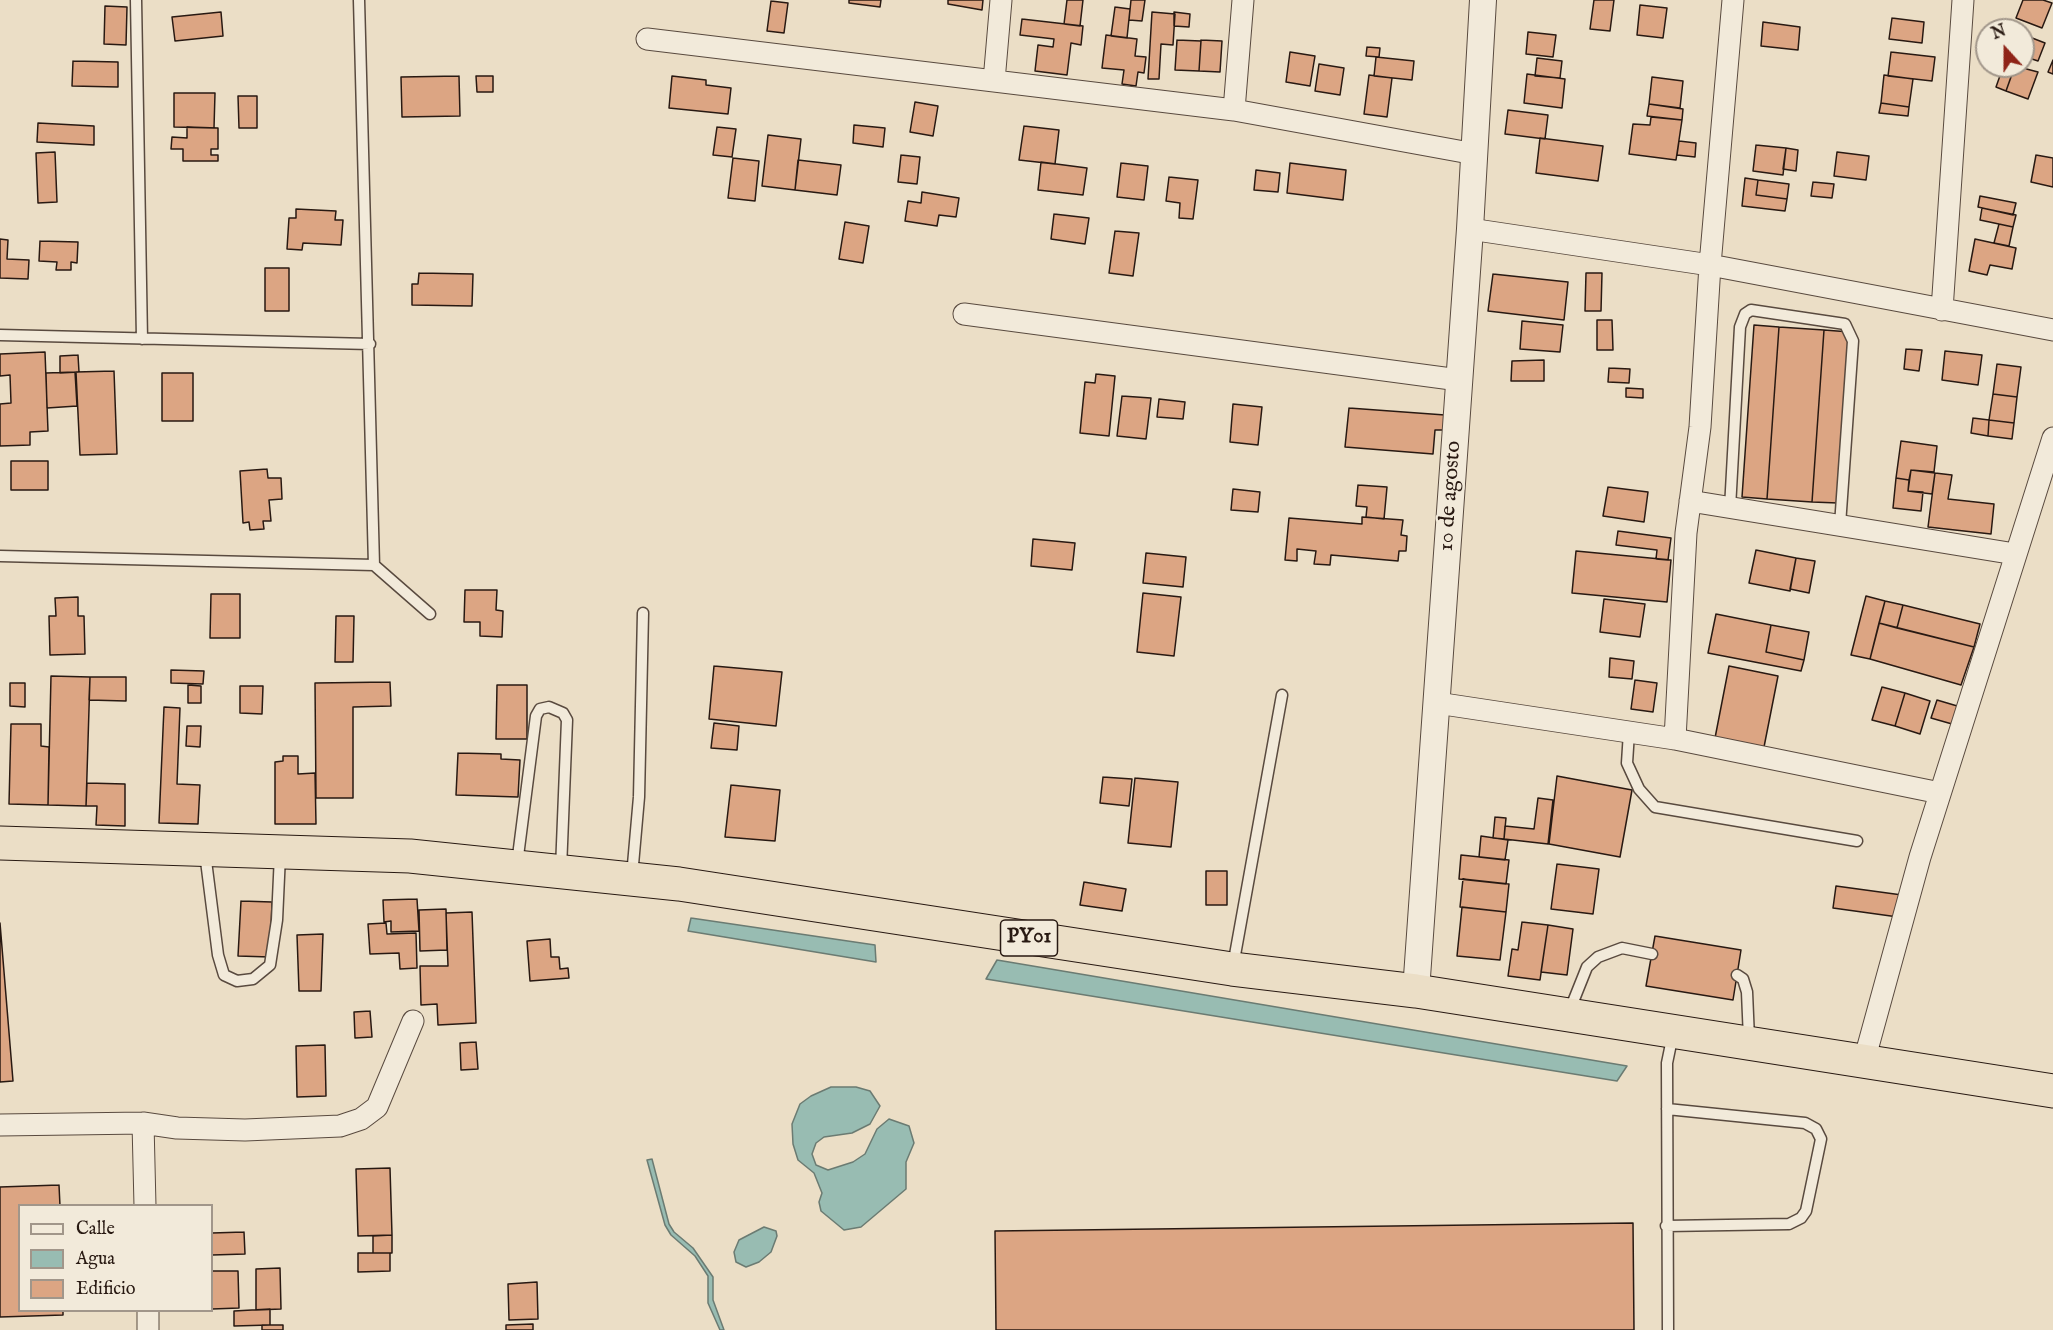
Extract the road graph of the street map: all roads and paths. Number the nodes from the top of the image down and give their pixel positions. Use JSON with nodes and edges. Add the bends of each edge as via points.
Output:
{"nodes":[{"id":1,"x":136,"y":0,"type":"edge"},
{"id":2,"x":359,"y":0,"type":"edge"},
{"id":3,"x":1001,"y":0,"type":"edge"},
{"id":4,"x":1243,"y":0,"type":"edge"},
{"id":5,"x":1483,"y":0,"type":"edge"},
{"id":6,"x":1733,"y":0,"type":"edge"},
{"id":7,"x":1963,"y":0,"type":"edge"},
{"id":8,"x":646,"y":39,"type":"dead end"},
{"id":9,"x":994,"y":81,"type":"junction"},
{"id":10,"x":1234,"y":110,"type":"junction"},
{"id":11,"x":1475,"y":154,"type":"junction"},
{"id":12,"x":1470,"y":229,"type":"junction"},
{"id":13,"x":1710,"y":265,"type":"junction"},
{"id":14,"x":1942,"y":310,"type":"junction"},
{"id":15,"x":964,"y":315,"type":"dead end"},
{"id":16,"x":2053,"y":330,"type":"edge"},
{"id":17,"x":0,"y":335,"type":"edge"},
{"id":18,"x":142,"y":339,"type":"junction"},
{"id":19,"x":370,"y":344,"type":"junction"},
{"id":20,"x":1459,"y":380,"type":"junction"},
{"id":21,"x":2053,"y":438,"type":"edge"},
{"id":22,"x":1690,"y":501,"type":"junction"},
{"id":23,"x":1730,"y":508,"type":"junction"},
{"id":24,"x":1840,"y":525,"type":"junction"},
{"id":25,"x":2015,"y":554,"type":"junction"},
{"id":26,"x":0,"y":556,"type":"edge"},
{"id":27,"x":374,"y":565,"type":"junction"},
{"id":28,"x":643,"y":613,"type":"dead end"},
{"id":29,"x":430,"y":614,"type":"dead end"},
{"id":30,"x":1282,"y":695,"type":"dead end"},
{"id":31,"x":1437,"y":703,"type":"junction"},
{"id":32,"x":1629,"y":732,"type":"junction"},
{"id":33,"x":1674,"y":739,"type":"junction"},
{"id":34,"x":1940,"y":793,"type":"junction"},
{"id":35,"x":1857,"y":841,"type":"dead end"},
{"id":36,"x":0,"y":843,"type":"edge"},
{"id":37,"x":204,"y":850,"type":"junction"},
{"id":38,"x":280,"y":852,"type":"junction"},
{"id":39,"x":517,"y":867,"type":"junction"},
{"id":40,"x":561,"y":872,"type":"junction"},
{"id":41,"x":632,"y":880,"type":"junction"},
{"id":42,"x":1652,"y":954,"type":"dead end"},
{"id":43,"x":1232,"y":969,"type":"junction"},
{"id":44,"x":1737,"y":975,"type":"dead end"},
{"id":45,"x":1416,"y":991,"type":"junction"},
{"id":46,"x":1567,"y":1015,"type":"junction"},
{"id":47,"x":413,"y":1021,"type":"dead end"},
{"id":48,"x":1673,"y":1031,"type":"junction"},
{"id":49,"x":1749,"y":1043,"type":"junction"},
{"id":50,"x":1863,"y":1061,"type":"junction"},
{"id":51,"x":2053,"y":1091,"type":"edge"},
{"id":52,"x":1666,"y":1109,"type":"junction"},
{"id":53,"x":143,"y":1123,"type":"junction"},
{"id":54,"x":0,"y":1125,"type":"edge"},
{"id":55,"x":145,"y":1204,"type":"edge"},
{"id":56,"x":1666,"y":1226,"type":"junction"},
{"id":57,"x":148,"y":1312,"type":"edge"},
{"id":58,"x":148,"y":1330,"type":"edge"},
{"id":59,"x":1668,"y":1330,"type":"edge"}],
"edges":[{"from":1,"to":18,"type":"lane"},
{"from":2,"to":19,"type":"lane"},
{"from":3,"to":9,"type":"street"},
{"from":4,"to":10,"type":"street"},
{"from":5,"to":11,"type":"street","name":"10 de agosto"},
{"from":6,"to":13,"type":"street"},
{"from":7,"to":14,"type":"street"},
{"from":8,"to":9,"type":"street"},
{"from":9,"to":10,"type":"street"},
{"from":10,"to":11,"type":"street"},
{"from":11,"to":12,"type":"street","name":"10 de agosto"},
{"from":12,"to":13,"type":"street"},
{"from":12,"to":20,"type":"street","name":"10 de agosto"},
{"from":13,"to":14,"type":"street"},
{"from":13,"to":22,"type":"street","via":[[1700,427]]},
{"from":14,"to":16,"type":"street"},
{"from":15,"to":20,"type":"street"},
{"from":17,"to":18,"type":"lane"},
{"from":18,"to":19,"type":"lane"},
{"from":19,"to":27,"type":"lane"},
{"from":20,"to":31,"type":"street","name":"10 de agosto"},
{"from":21,"to":25,"type":"street"},
{"from":22,"to":23,"type":"street"},
{"from":22,"to":33,"type":"street"},
{"from":23,"to":24,"type":"street"},
{"from":23,"to":24,"type":"lane","via":[[1740,327],[1745,315],[1751,310],[1845,324],[1853,341]]},
{"from":24,"to":25,"type":"street"},
{"from":25,"to":34,"type":"street"},
{"from":26,"to":27,"type":"lane"},
{"from":27,"to":29,"type":"lane"},
{"from":28,"to":41,"type":"lane","via":[[639,797]]},
{"from":30,"to":43,"type":"lane"},
{"from":31,"to":32,"type":"street"},
{"from":31,"to":45,"type":"street","name":"10 de agosto"},
{"from":32,"to":33,"type":"street"},
{"from":32,"to":35,"type":"lane","via":[[1627,763],[1639,789],[1655,807]]},
{"from":33,"to":34,"type":"street"},
{"from":34,"to":50,"type":"street"},
{"from":36,"to":37,"type":"highway","number":"PY01"},
{"from":37,"to":38,"type":"highway","number":"PY01"},
{"from":37,"to":38,"type":"lane","via":[[221,969],[230,980],[237,981],[253,979],[270,965],[277,920]]},
{"from":38,"to":39,"type":"highway","number":"PY01","via":[[410,856]]},
{"from":39,"to":40,"type":"highway","number":"PY01"},
{"from":39,"to":40,"type":"lane","via":[[536,716],[540,709],[549,707],[567,720]]},
{"from":40,"to":41,"type":"highway","number":"PY01"},
{"from":41,"to":43,"type":"highway","number":"PY01"},
{"from":42,"to":46,"type":"lane","via":[[1622,948],[1598,957],[1587,967]]},
{"from":43,"to":45,"type":"highway","number":"PY01"},
{"from":44,"to":49,"type":"lane","via":[[1743,979],[1747,992]]},
{"from":45,"to":46,"type":"highway","number":"PY01"},
{"from":46,"to":48,"type":"highway","number":"PY01"},
{"from":47,"to":53,"type":"street","via":[[377,1107],[361,1119],[340,1126],[245,1130]]},
{"from":48,"to":49,"type":"highway","number":"PY01"},
{"from":48,"to":52,"type":"lane","via":[[1667,1063]]},
{"from":49,"to":50,"type":"highway","number":"PY01"},
{"from":50,"to":51,"type":"highway","number":"PY01"},
{"from":52,"to":56,"type":"lane"},
{"from":52,"to":56,"type":"lane","via":[[1805,1123],[1816,1129],[1821,1139],[1806,1211],[1801,1218],[1789,1224]]},
{"from":53,"to":54,"type":"street"},
{"from":53,"to":55,"type":"street"},
{"from":56,"to":59,"type":"lane"},
{"from":57,"to":58,"type":"street"}]}
